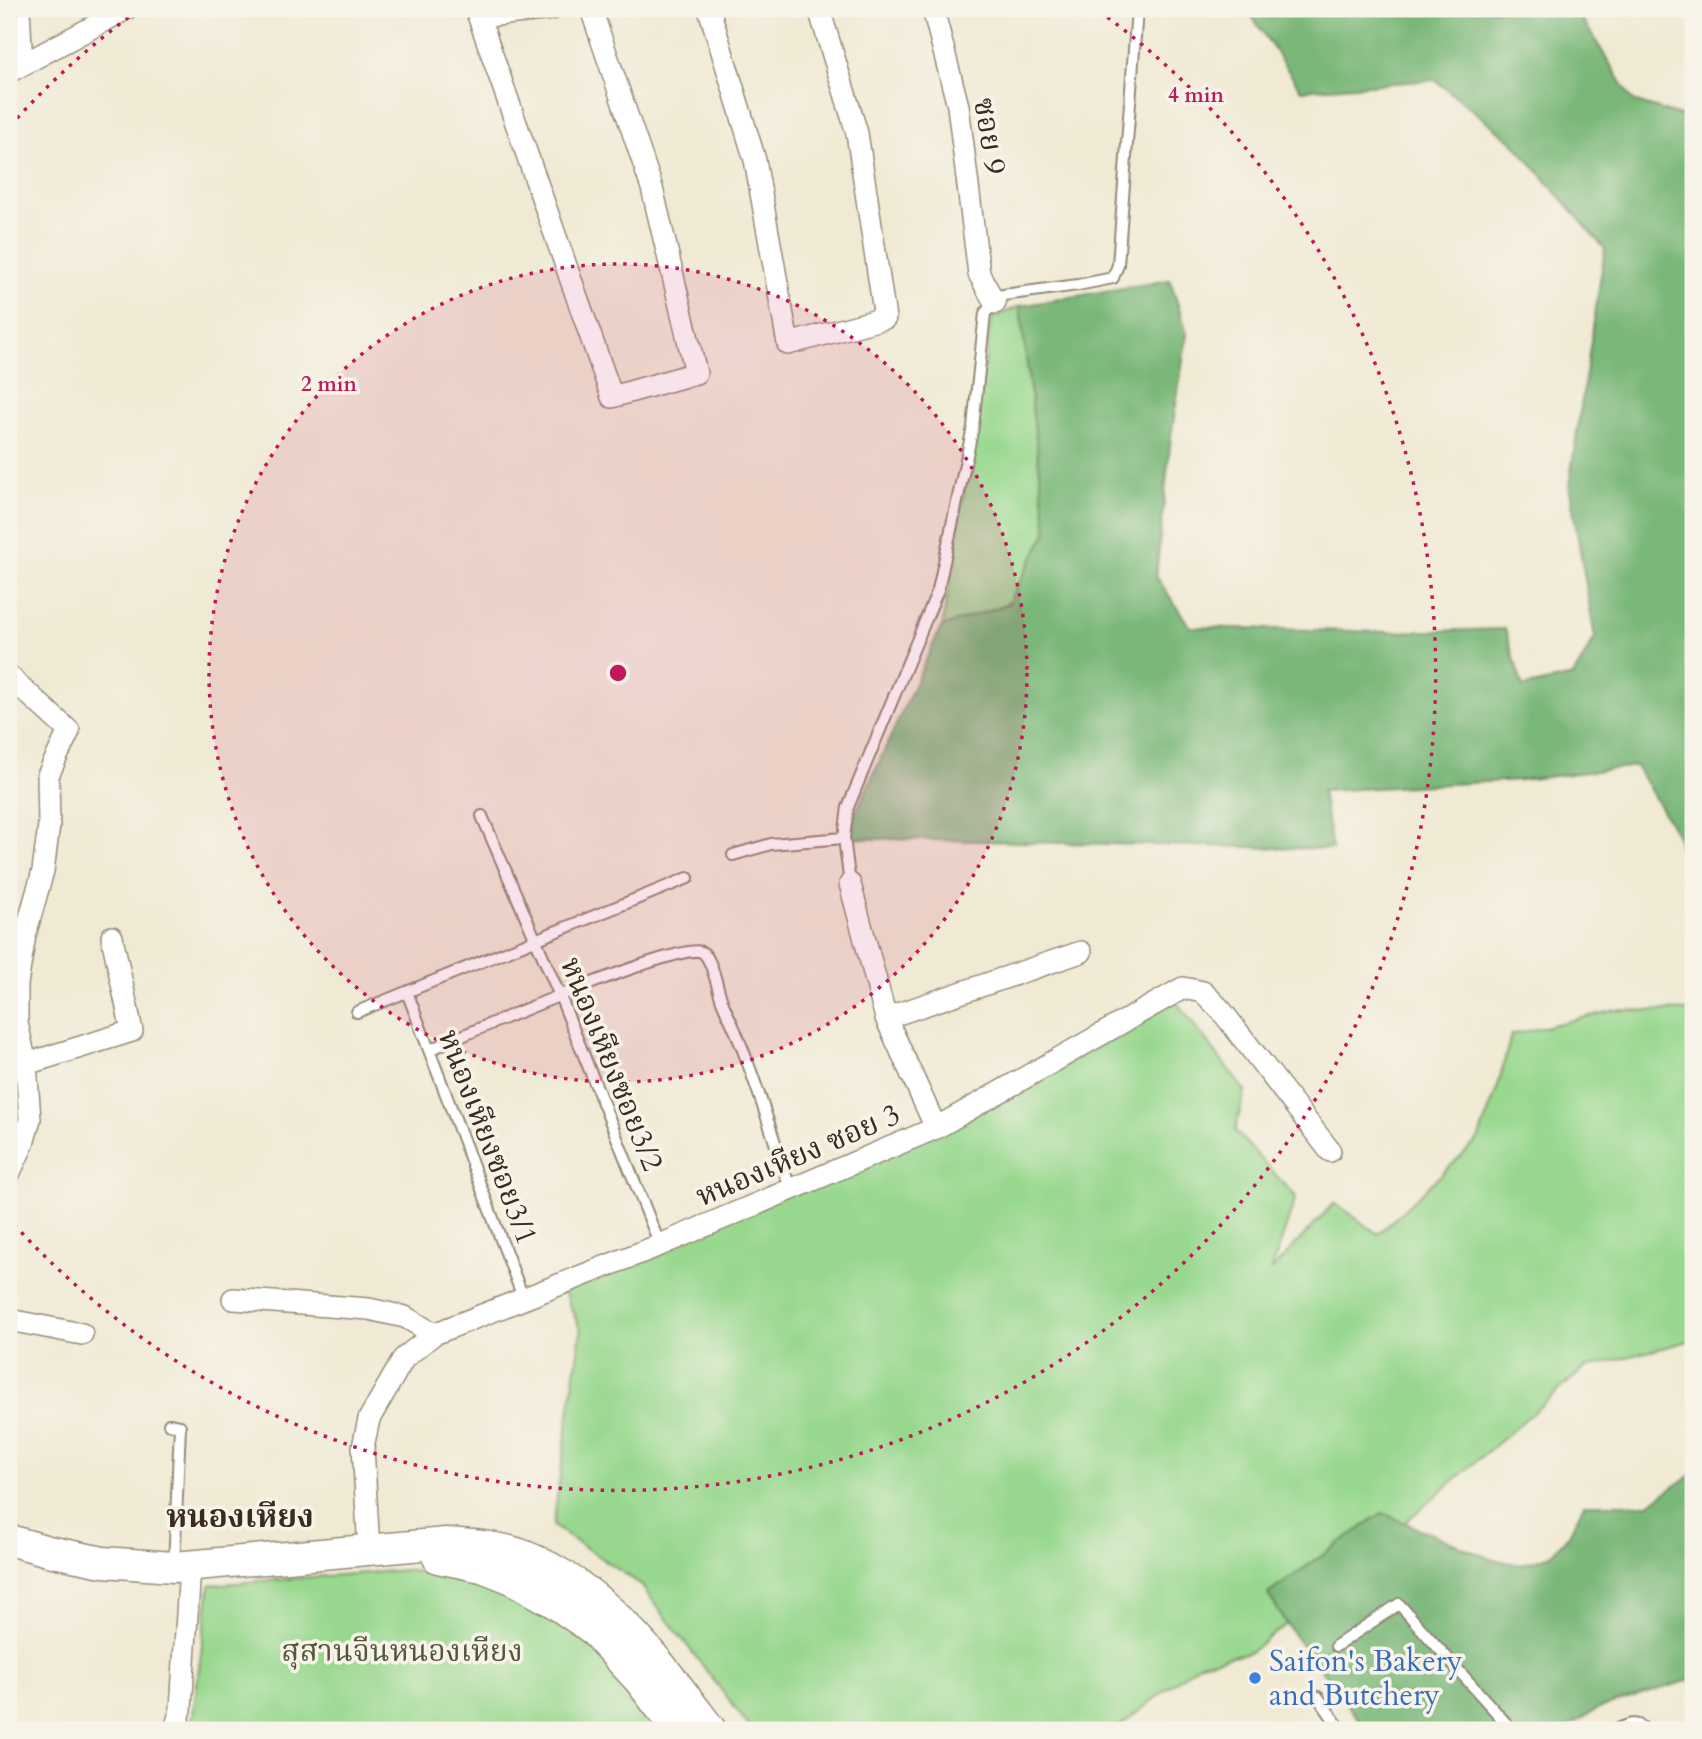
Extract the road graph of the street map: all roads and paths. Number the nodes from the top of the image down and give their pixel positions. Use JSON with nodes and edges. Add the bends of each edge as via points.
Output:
{"nodes":[{"id":1,"x":19,"y":9,"type":"edge"},
{"id":2,"x":126,"y":9,"type":"edge"},
{"id":3,"x":552,"y":9,"type":"edge"},
{"id":4,"x":592,"y":9,"type":"edge"},
{"id":5,"x":709,"y":9,"type":"edge"},
{"id":6,"x":819,"y":9,"type":"edge"},
{"id":7,"x":933,"y":9,"type":"edge"},
{"id":8,"x":1137,"y":9,"type":"edge"},
{"id":9,"x":477,"y":13,"type":"edge"},
{"id":10,"x":15,"y":69,"type":"edge"},
{"id":11,"x":995,"y":303,"type":"junction"},
{"id":12,"x":9,"y":677,"type":"edge"},
{"id":13,"x":482,"y":816,"type":"dead end"},
{"id":14,"x":844,"y":838,"type":"junction"},
{"id":15,"x":733,"y":855,"type":"dead end"},
{"id":16,"x":688,"y":878,"type":"dead end"},
{"id":17,"x":850,"y":884,"type":"joint"},
{"id":18,"x":112,"y":937,"type":"dead end"},
{"id":19,"x":535,"y":940,"type":"junction"},
{"id":20,"x":1081,"y":952,"type":"dead end"},
{"id":21,"x":407,"y":992,"type":"junction"},
{"id":22,"x":559,"y":996,"type":"junction"},
{"id":23,"x":356,"y":1012,"type":"dead end"},
{"id":24,"x":886,"y":1018,"type":"junction"},
{"id":25,"x":429,"y":1050,"type":"junction"},
{"id":26,"x":26,"y":1064,"type":"junction"},
{"id":27,"x":936,"y":1128,"type":"junction"},
{"id":28,"x":1330,"y":1151,"type":"dead end"},
{"id":29,"x":9,"y":1174,"type":"edge"},
{"id":30,"x":791,"y":1191,"type":"junction"},
{"id":31,"x":660,"y":1245,"type":"junction"},
{"id":32,"x":233,"y":1299,"type":"dead end"},
{"id":33,"x":524,"y":1300,"type":"junction"},
{"id":34,"x":9,"y":1320,"type":"edge"},
{"id":35,"x":82,"y":1334,"type":"dead end"},
{"id":36,"x":434,"y":1334,"type":"junction"},
{"id":37,"x":169,"y":1423,"type":"dead end"},
{"id":38,"x":9,"y":1539,"type":"edge"},
{"id":39,"x":383,"y":1550,"type":"junction"},
{"id":40,"x":182,"y":1567,"type":"junction"},
{"id":41,"x":628,"y":1646,"type":"junction"},
{"id":42,"x":1336,"y":1646,"type":"dead end"},
{"id":43,"x":1318,"y":1697,"type":"dead end"},
{"id":44,"x":175,"y":1730,"type":"edge"},
{"id":45,"x":677,"y":1730,"type":"edge"},
{"id":46,"x":711,"y":1730,"type":"edge"},
{"id":47,"x":1341,"y":1730,"type":"edge"},
{"id":48,"x":1512,"y":1730,"type":"edge"},
{"id":49,"x":1616,"y":1730,"type":"edge"},
{"id":50,"x":1646,"y":1730,"type":"edge"}],
"edges":[{"from":1,"to":10,"type":"street"},
{"from":2,"to":10,"type":"street"},
{"from":3,"to":9,"type":"street"},
{"from":4,"to":9,"type":"street","via":[[652,188],[696,373],[611,397]]},
{"from":5,"to":6,"type":"street","via":[[755,160],[788,344],[885,318],[857,133]]},
{"from":7,"to":11,"type":"street","name":"ซอย 9","via":[[957,106],[979,274]]},
{"from":8,"to":11,"type":"lane","via":[[1118,265],[1113,278],[1003,295]]},
{"from":11,"to":14,"type":"lane","via":[[985,313],[973,427],[938,590],[848,807]]},
{"from":12,"to":26,"type":"street","via":[[69,732],[48,775],[49,825],[43,871],[17,984],[17,1023]]},
{"from":13,"to":19,"type":"lane","name":"หนองเหียงซอย3/2"},
{"from":14,"to":15,"type":"lane","via":[[771,844]]},
{"from":14,"to":17,"type":"lane"},
{"from":16,"to":19,"type":"lane"},
{"from":17,"to":24,"type":"street"},
{"from":18,"to":26,"type":"street","via":[[132,1031]]},
{"from":19,"to":21,"type":"lane"},
{"from":19,"to":22,"type":"lane","name":"หนองเหียงซอย3/2"},
{"from":20,"to":24,"type":"street"},
{"from":21,"to":23,"type":"lane"},
{"from":21,"to":25,"type":"lane","name":"หนองเหียงซอย3/1"},
{"from":22,"to":25,"type":"lane"},
{"from":22,"to":30,"type":"lane","via":[[668,955],[704,953]]},
{"from":22,"to":31,"type":"lane","name":"หนองเหียงซอย3/2"},
{"from":24,"to":27,"type":"street"},
{"from":25,"to":33,"type":"lane","name":"หนองเหียงซอย3/1"},
{"from":26,"to":29,"type":"street","via":[[30,1119]]},
{"from":27,"to":28,"type":"street","name":"หนองเหียง ซอย 3","via":[[1190,988],[1203,992],[1221,1010]]},
{"from":27,"to":30,"type":"street","name":"หนองเหียง ซอย 3"},
{"from":30,"to":31,"type":"street","name":"หนองเหียง ซอย 3"},
{"from":31,"to":33,"type":"street","name":"หนองเหียง ซอย 3"},
{"from":32,"to":36,"type":"street","via":[[369,1309],[405,1317]]},
{"from":33,"to":36,"type":"street","name":"หนองเหียง ซอย 3"},
{"from":34,"to":35,"type":"street"},
{"from":36,"to":39,"type":"street","name":"หนองเหียง ซอย 3","via":[[404,1359],[369,1419],[363,1447]]},
{"from":37,"to":40,"type":"lane","via":[[180,1426]]},
{"from":38,"to":40,"type":"main road","via":[[103,1562]]},
{"from":39,"to":40,"type":"main road"},
{"from":39,"to":41,"type":"main road","via":[[446,1543],[524,1555],[566,1575],[610,1609]]},
{"from":40,"to":44,"type":"street","via":[[181,1709]]},
{"from":41,"to":45,"type":"main road"},
{"from":41,"to":46,"type":"main road"},
{"from":42,"to":48,"type":"lane","via":[[1399,1604]]},
{"from":43,"to":47,"type":"lane"},
{"from":49,"to":50,"type":"lane","via":[[1634,1724]]}]}
